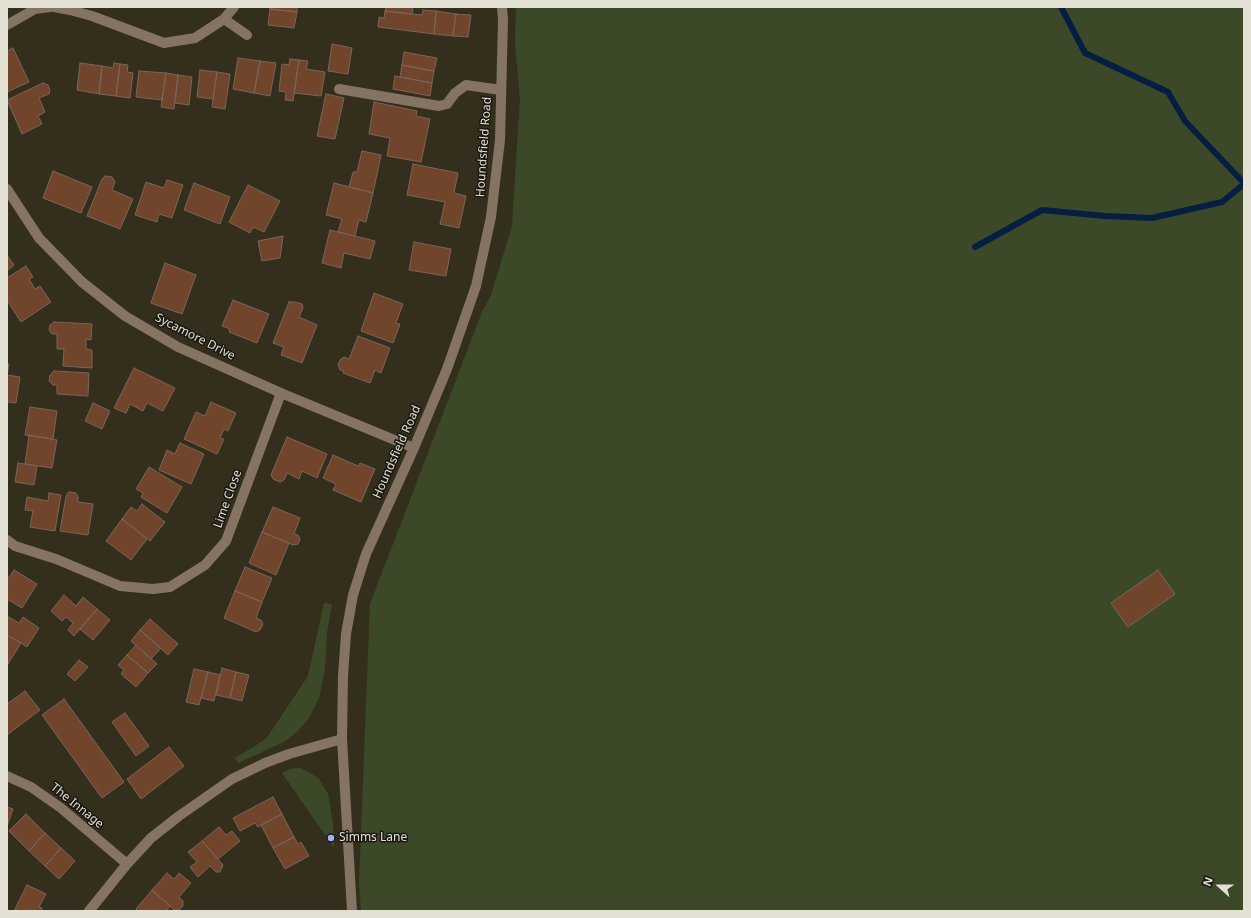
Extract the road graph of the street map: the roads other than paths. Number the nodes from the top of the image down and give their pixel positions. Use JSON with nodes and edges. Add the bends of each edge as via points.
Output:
{"nodes":[{"id":1,"x":50,"y":7,"type":"edge"},
{"id":2,"x":54,"y":7,"type":"edge"},
{"id":3,"x":234,"y":7,"type":"edge"},
{"id":4,"x":502,"y":7,"type":"edge"},
{"id":5,"x":224,"y":19,"type":"junction"},
{"id":6,"x":7,"y":25,"type":"edge"},
{"id":7,"x":247,"y":35,"type":"dead end"},
{"id":8,"x":339,"y":89,"type":"dead end"},
{"id":9,"x":501,"y":90,"type":"junction"},
{"id":10,"x":7,"y":189,"type":"edge"},
{"id":11,"x":10,"y":200,"type":"edge"},
{"id":12,"x":281,"y":393,"type":"junction"},
{"id":13,"x":414,"y":448,"type":"junction"},
{"id":14,"x":7,"y":540,"type":"edge"},
{"id":15,"x":342,"y":739,"type":"junction"},
{"id":16,"x":7,"y":776,"type":"edge"},
{"id":17,"x":127,"y":864,"type":"junction"},
{"id":18,"x":89,"y":911,"type":"edge"},
{"id":19,"x":352,"y":911,"type":"edge"}],
"edges":[{"from":1,"to":6,"type":"street","via":[[35,9]]},
{"from":2,"to":5,"type":"street","via":[[92,16],[164,43],[195,38]]},
{"from":3,"to":5,"type":"street"},
{"from":4,"to":9,"type":"street","name":"Houndsfield Road"},
{"from":5,"to":7,"type":"street"},
{"from":8,"to":9,"type":"street","via":[[439,106],[447,104],[455,93],[466,85]]},
{"from":9,"to":13,"type":"street","name":"Houndsfield Road","via":[[500,140],[491,217],[476,286],[447,369]]},
{"from":10,"to":11,"type":"street","name":"Sycamore Drive"},
{"from":11,"to":12,"type":"street","name":"Sycamore Drive","via":[[39,238],[82,282],[125,316],[178,347]]},
{"from":12,"to":13,"type":"street","name":"Sycamore Drive"},
{"from":12,"to":14,"type":"street","name":"Lime Close","via":[[226,541],[205,565],[170,587],[153,589],[120,586],[56,558],[15,546]]},
{"from":13,"to":15,"type":"street","name":"Houndsfield Road","via":[[366,554],[353,594],[346,634]]},
{"from":15,"to":17,"type":"street","via":[[289,754],[232,779],[151,838]]},
{"from":15,"to":19,"type":"street","name":"Houndsfield Road"},
{"from":16,"to":17,"type":"street","name":"The Innage","via":[[31,787],[61,808]]},
{"from":17,"to":18,"type":"street"}]}
